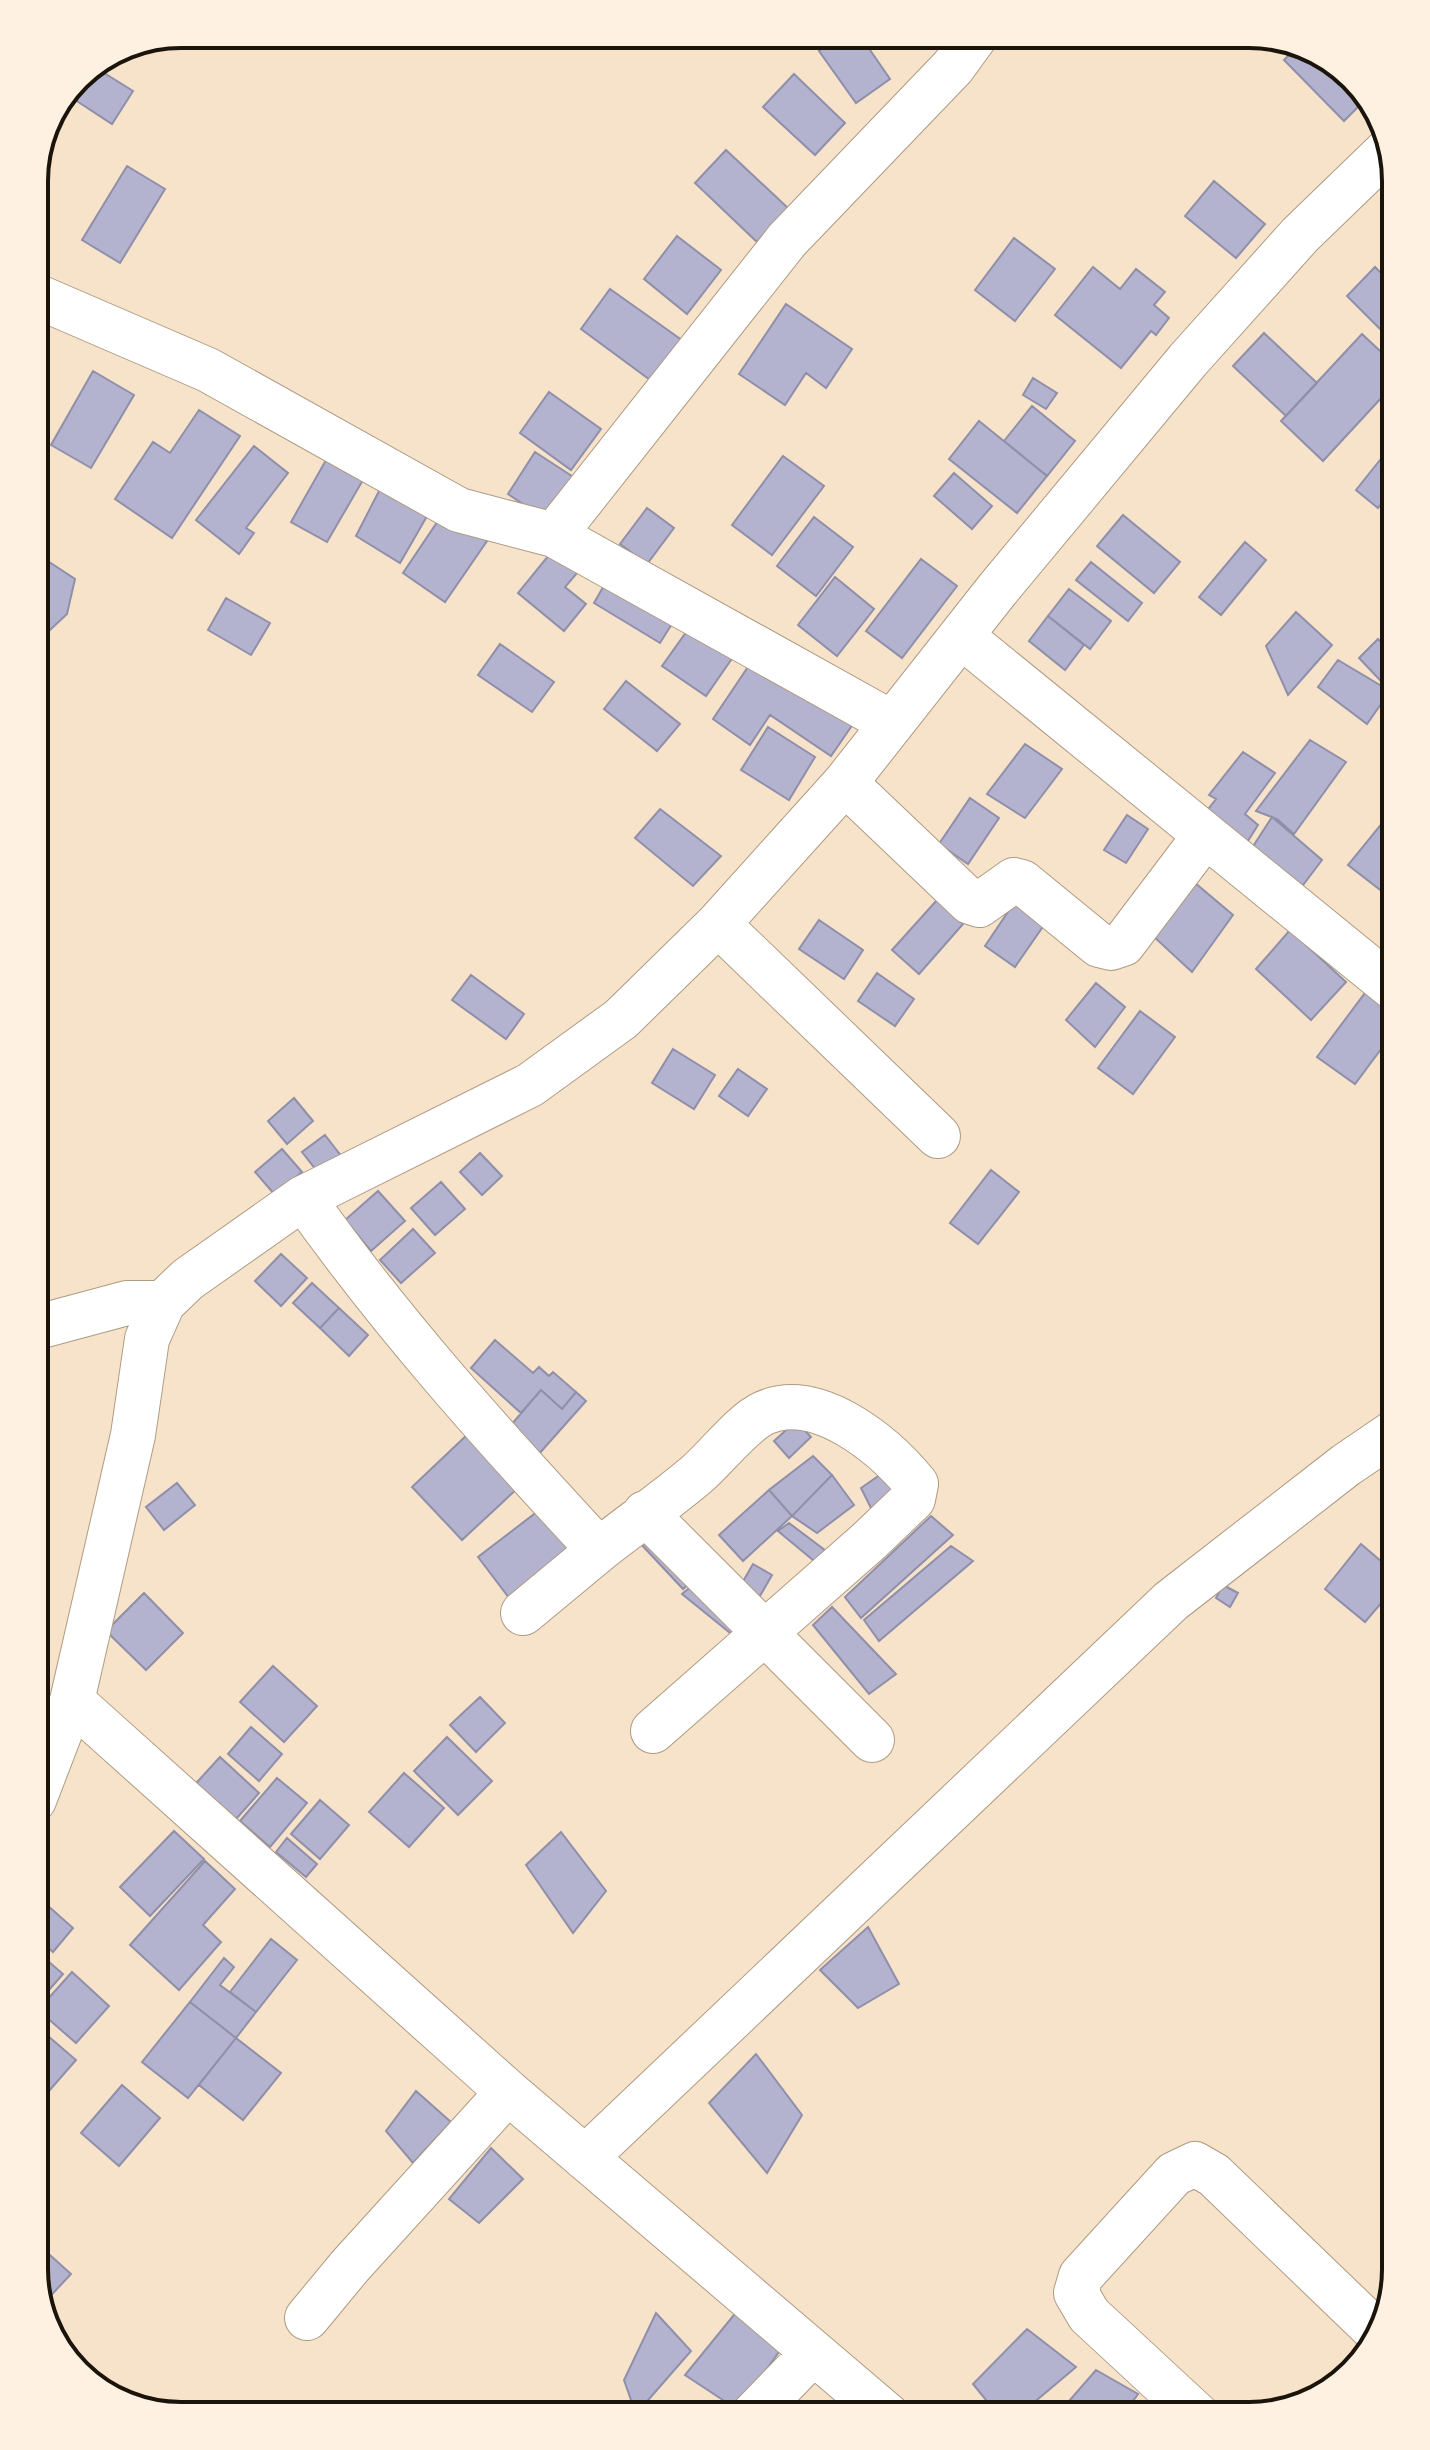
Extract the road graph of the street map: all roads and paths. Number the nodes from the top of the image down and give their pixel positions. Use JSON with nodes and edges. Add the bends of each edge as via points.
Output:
{"nodes":[{"id":1,"x":967,"y":48,"type":"edge"},
{"id":2,"x":1379,"y":158,"type":"edge"},
{"id":3,"x":48,"y":301,"type":"edge"},
{"id":4,"x":554,"y":535,"type":"junction"},
{"id":5,"x":961,"y":636,"type":"junction"},
{"id":6,"x":892,"y":723,"type":"junction"},
{"id":7,"x":845,"y":783,"type":"junction"},
{"id":8,"x":1204,"y":837,"type":"junction"},
{"id":9,"x":718,"y":924,"type":"junction"},
{"id":10,"x":1382,"y":979,"type":"edge"},
{"id":11,"x":938,"y":1136,"type":"dead end"},
{"id":12,"x":303,"y":1198,"type":"junction"},
{"id":13,"x":163,"y":1303,"type":"junction"},
{"id":14,"x":48,"y":1324,"type":"edge"},
{"id":15,"x":1382,"y":1441,"type":"edge"},
{"id":16,"x":645,"y":1513,"type":"junction"},
{"id":17,"x":599,"y":1550,"type":"junction"},
{"id":18,"x":523,"y":1613,"type":"dead end"},
{"id":19,"x":766,"y":1635,"type":"junction"},
{"id":20,"x":72,"y":1701,"type":"junction"},
{"id":21,"x":653,"y":1731,"type":"dead end"},
{"id":22,"x":872,"y":1740,"type":"dead end"},
{"id":23,"x":48,"y":1764,"type":"edge"},
{"id":24,"x":508,"y":2092,"type":"junction"},
{"id":25,"x":585,"y":2158,"type":"junction"},
{"id":26,"x":307,"y":2318,"type":"dead end"},
{"id":27,"x":1369,"y":2325,"type":"edge"},
{"id":28,"x":813,"y":2353,"type":"junction"},
{"id":29,"x":766,"y":2402,"type":"edge"},
{"id":30,"x":871,"y":2402,"type":"edge"},
{"id":31,"x":1183,"y":2402,"type":"edge"}],
"edges":[{"from":1,"to":4,"type":"street","via":[[787,240]]},
{"from":2,"to":5,"type":"street","via":[[1300,235],[1188,360]]},
{"from":3,"to":4,"type":"street","via":[[208,370],[459,510]]},
{"from":4,"to":6,"type":"street"},
{"from":5,"to":6,"type":"street"},
{"from":5,"to":8,"type":"street"},
{"from":6,"to":7,"type":"street"},
{"from":7,"to":8,"type":"street","via":[[970,902],[979,905],[1014,880],[1022,882],[1099,945],[1111,948],[1123,944]]},
{"from":7,"to":9,"type":"street"},
{"from":8,"to":10,"type":"street"},
{"from":9,"to":11,"type":"street"},
{"from":9,"to":12,"type":"street","via":[[621,1019],[530,1085]]},
{"from":12,"to":13,"type":"street","via":[[188,1279]]},
{"from":12,"to":17,"type":"street","via":[[452,1390]]},
{"from":13,"to":14,"type":"street","via":[[127,1303]]},
{"from":13,"to":20,"type":"street","via":[[147,1339],[133,1435]]},
{"from":15,"to":25,"type":"street","via":[[1171,1601]]},
{"from":16,"to":17,"type":"street"},
{"from":16,"to":19,"type":"street"},
{"from":16,"to":19,"type":"street","via":[[696,1475],[761,1414],[781,1408],[846,1422],[911,1478],[917,1489],[913,1499]]},
{"from":17,"to":18,"type":"street"},
{"from":19,"to":21,"type":"street"},
{"from":19,"to":22,"type":"street"},
{"from":20,"to":23,"type":"street"},
{"from":20,"to":24,"type":"street"},
{"from":24,"to":25,"type":"street"},
{"from":24,"to":26,"type":"street"},
{"from":25,"to":28,"type":"street"},
{"from":27,"to":31,"type":"street","via":[[1214,2175],[1195,2164],[1174,2174],[1081,2276],[1076,2293],[1089,2315]]},
{"from":28,"to":29,"type":"street"},
{"from":28,"to":30,"type":"street"}]}
